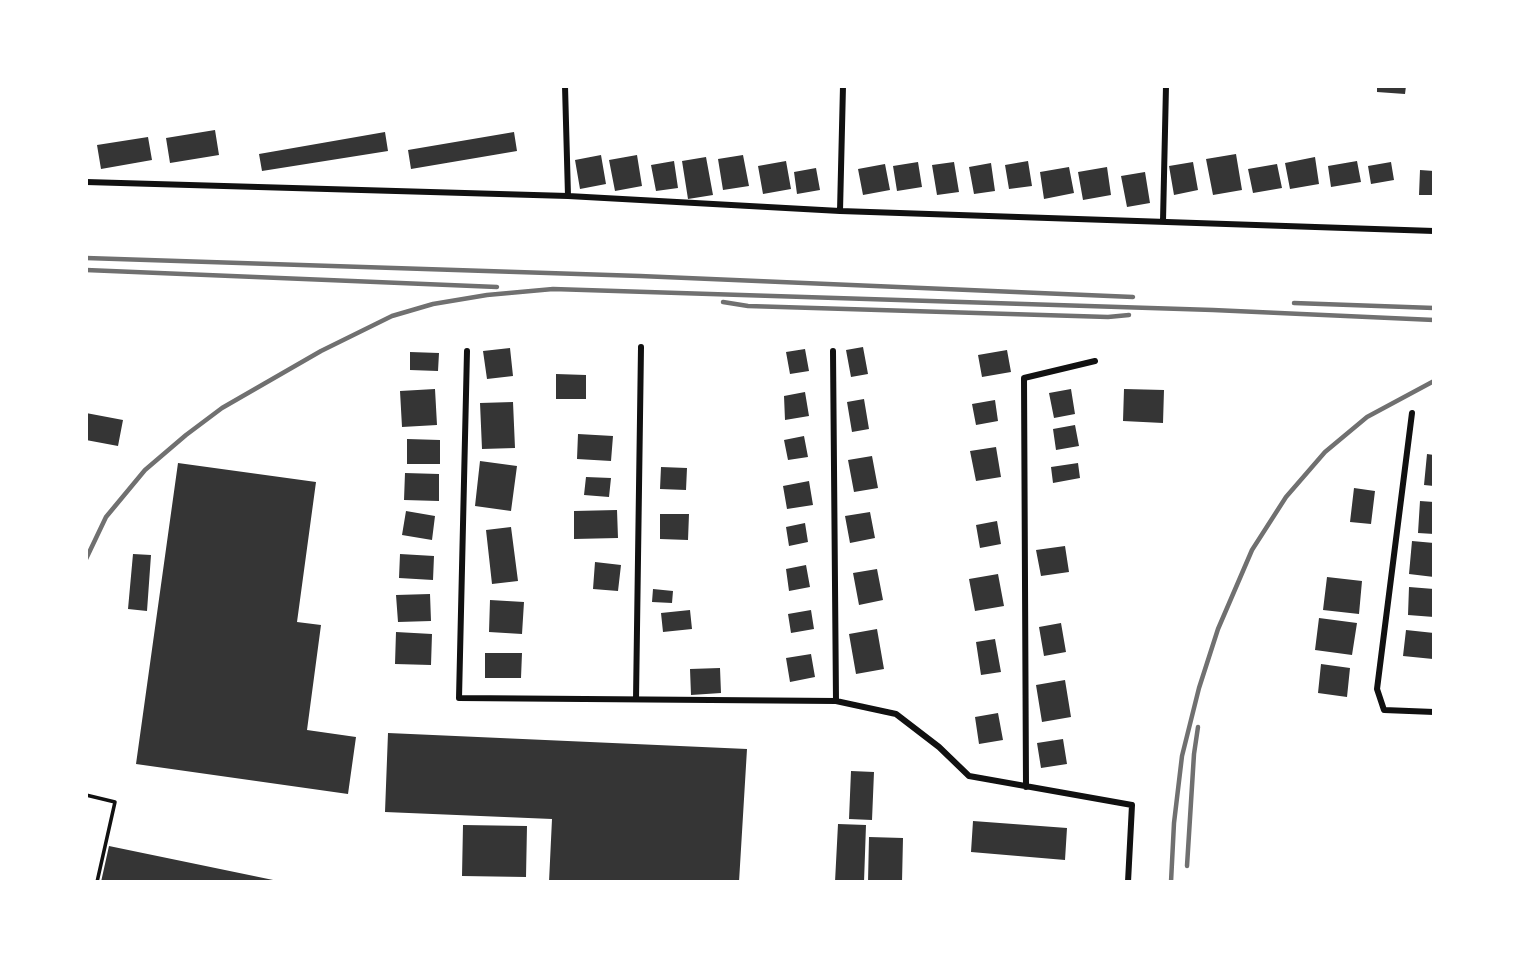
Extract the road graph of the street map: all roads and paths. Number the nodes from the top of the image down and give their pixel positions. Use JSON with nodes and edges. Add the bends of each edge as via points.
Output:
{"nodes":[{"id":1,"x":565,"y":86,"type":"edge"},
{"id":2,"x":843,"y":86,"type":"edge"},
{"id":3,"x":1166,"y":86,"type":"edge"},
{"id":4,"x":86,"y":183,"type":"edge"},
{"id":5,"x":568,"y":196,"type":"junction"},
{"id":6,"x":840,"y":211,"type":"junction"},
{"id":7,"x":1163,"y":221,"type":"junction"},
{"id":8,"x":1434,"y":231,"type":"edge"},
{"id":9,"x":641,"y":347,"type":"dead end"},
{"id":10,"x":467,"y":351,"type":"dead end"},
{"id":11,"x":833,"y":351,"type":"dead end"},
{"id":12,"x":1095,"y":361,"type":"dead end"},
{"id":13,"x":1412,"y":413,"type":"dead end"},
{"id":14,"x":636,"y":699,"type":"junction"},
{"id":15,"x":836,"y":701,"type":"junction"},
{"id":16,"x":1434,"y":712,"type":"edge"},
{"id":17,"x":1026,"y":787,"type":"junction"},
{"id":18,"x":86,"y":795,"type":"edge"},
{"id":19,"x":97,"y":882,"type":"edge"},
{"id":20,"x":1128,"y":882,"type":"edge"}],
"edges":[{"from":1,"to":5,"type":"street"},
{"from":2,"to":6,"type":"street"},
{"from":3,"to":7,"type":"street"},
{"from":4,"to":5,"type":"street"},
{"from":5,"to":6,"type":"street"},
{"from":6,"to":7,"type":"street"},
{"from":7,"to":8,"type":"street"},
{"from":9,"to":14,"type":"street"},
{"from":10,"to":14,"type":"street","via":[[459,698]]},
{"from":11,"to":15,"type":"street"},
{"from":12,"to":17,"type":"street","via":[[1024,378]]},
{"from":13,"to":16,"type":"street","via":[[1377,689],[1384,710]]},
{"from":14,"to":15,"type":"street"},
{"from":15,"to":17,"type":"street","via":[[896,714],[969,776]]},
{"from":17,"to":20,"type":"street","via":[[1132,805]]},
{"from":18,"to":19,"type":"lane","via":[[115,802]]}]}
